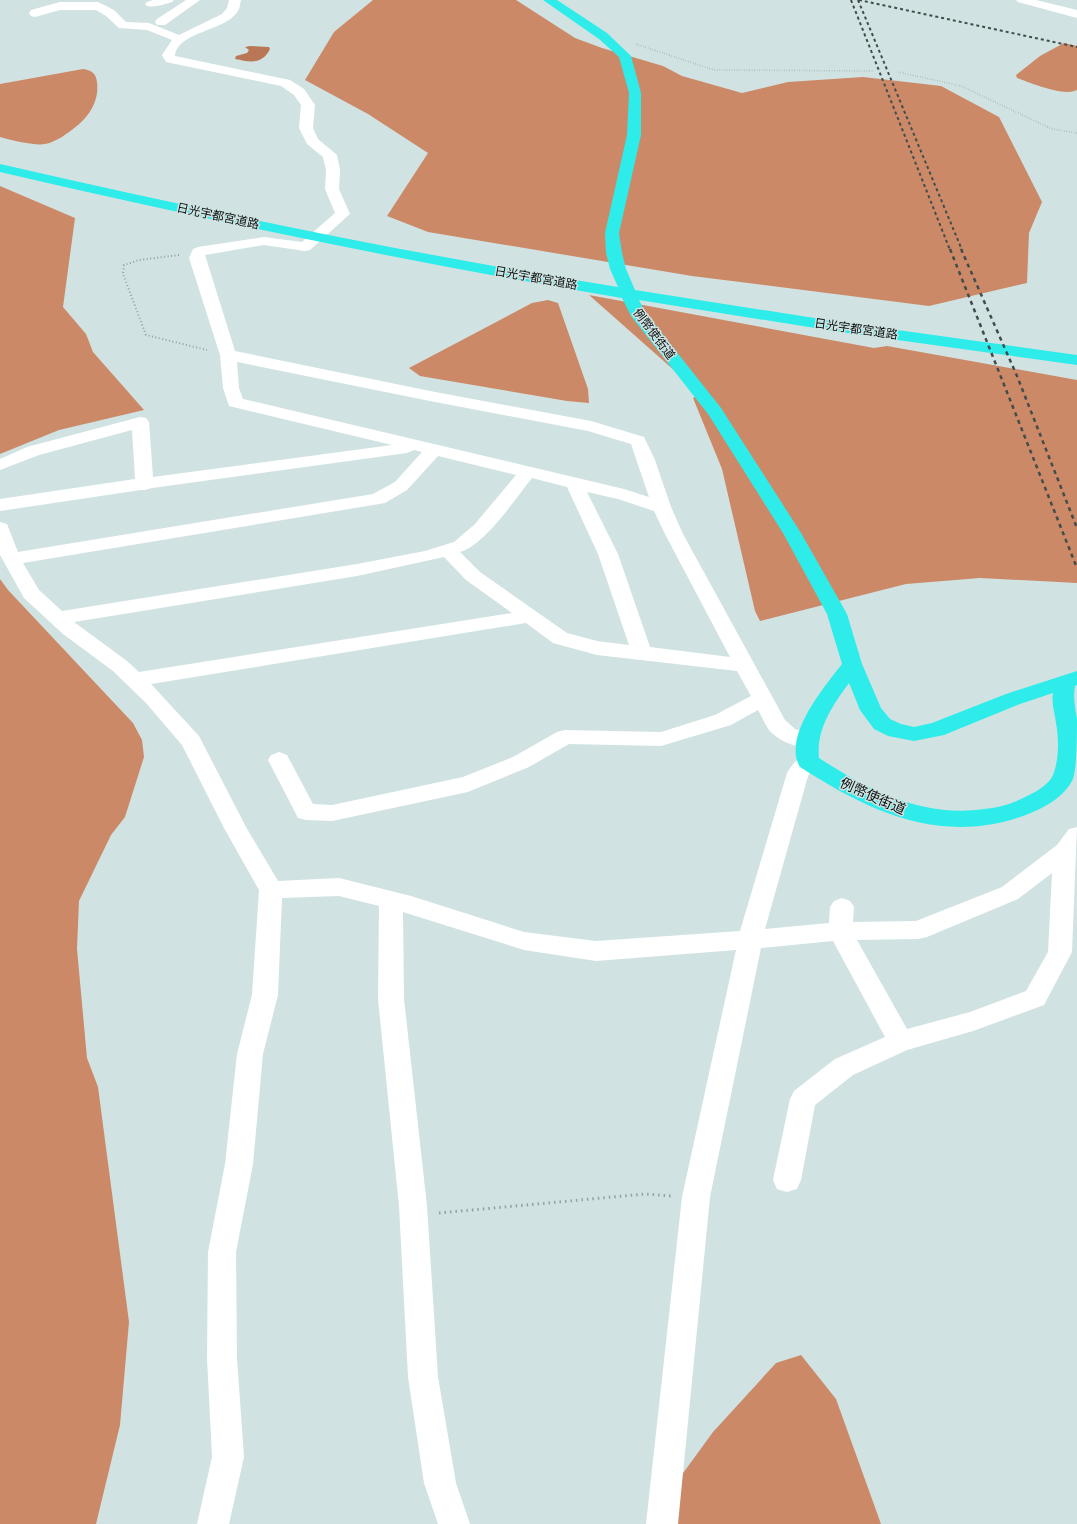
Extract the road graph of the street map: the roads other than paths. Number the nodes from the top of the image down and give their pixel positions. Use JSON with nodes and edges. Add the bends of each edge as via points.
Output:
{"nodes":[{"id":1,"x":168,"y":0,"type":"edge"},
{"id":2,"x":194,"y":0,"type":"edge"},
{"id":3,"x":235,"y":0,"type":"edge"},
{"id":4,"x":549,"y":0,"type":"edge"},
{"id":5,"x":1022,"y":0,"type":"edge"},
{"id":6,"x":151,"y":4,"type":"dead end"},
{"id":7,"x":35,"y":13,"type":"dead end"},
{"id":8,"x":1077,"y":14,"type":"edge"},
{"id":9,"x":161,"y":22,"type":"dead end"},
{"id":10,"x":179,"y":39,"type":"junction"},
{"id":11,"x":0,"y":157,"type":"edge"},
{"id":12,"x":0,"y":168,"type":"edge"},
{"id":13,"x":450,"y":257,"type":"junction"},
{"id":14,"x":848,"y":322,"type":"junction"},
{"id":15,"x":1077,"y":347,"type":"edge"},
{"id":16,"x":228,"y":354,"type":"junction"},
{"id":17,"x":1077,"y":360,"type":"edge"},
{"id":18,"x":427,"y":448,"type":"junction"},
{"id":19,"x":0,"y":465,"type":"edge"},
{"id":20,"x":528,"y":472,"type":"junction"},
{"id":21,"x":574,"y":483,"type":"junction"},
{"id":22,"x":145,"y":485,"type":"junction"},
{"id":23,"x":0,"y":505,"type":"edge"},
{"id":24,"x":662,"y":507,"type":"junction"},
{"id":25,"x":0,"y":528,"type":"edge"},
{"id":26,"x":447,"y":550,"type":"junction"},
{"id":27,"x":11,"y":559,"type":"junction"},
{"id":28,"x":531,"y":616,"type":"junction"},
{"id":29,"x":57,"y":618,"type":"junction"},
{"id":30,"x":642,"y":654,"type":"junction"},
{"id":31,"x":852,"y":664,"type":"junction"},
{"id":32,"x":744,"y":665,"type":"junction"},
{"id":33,"x":134,"y":680,"type":"junction"},
{"id":34,"x":1071,"y":680,"type":"edge"},
{"id":35,"x":763,"y":699,"type":"junction"},
{"id":36,"x":808,"y":752,"type":"junction"},
{"id":37,"x":1072,"y":757,"type":"edge"},
{"id":38,"x":279,"y":760,"type":"dead end"},
{"id":39,"x":1071,"y":843,"type":"edge"},
{"id":40,"x":271,"y":890,"type":"junction"},
{"id":41,"x":391,"y":900,"type":"junction"},
{"id":42,"x":841,"y":919,"type":"junction"},
{"id":43,"x":750,"y":940,"type":"junction"},
{"id":44,"x":901,"y":1041,"type":"junction"},
{"id":45,"x":787,"y":1180,"type":"dead end"},
{"id":46,"x":213,"y":1524,"type":"edge"},
{"id":47,"x":454,"y":1524,"type":"edge"},
{"id":48,"x":662,"y":1524,"type":"edge"}],
"edges":[{"from":1,"to":6,"type":"street"},
{"from":2,"to":9,"type":"street"},
{"from":3,"to":10,"type":"street","via":[[226,18]]},
{"from":4,"to":31,"type":"highway","name":"例幣使街道","via":[[602,36],[625,56],[635,93],[634,135],[612,232],[618,269],[637,313],[715,412],[792,533],[837,614]]},
{"from":5,"to":8,"type":"street"},
{"from":7,"to":10,"type":"street","via":[[60,6],[98,6],[123,24],[149,27]]},
{"from":10,"to":16,"type":"street","via":[[168,55],[170,59],[285,83],[299,92],[308,105],[306,128],[312,141],[330,155],[333,170],[332,189],[343,214],[305,247],[264,241],[198,252],[197,258]]},
{"from":11,"to":13,"type":"highway","name":"日光宇都宮道路"},
{"from":12,"to":13,"type":"highway","name":"日光宇都宮道路","via":[[285,230]]},
{"from":13,"to":14,"type":"highway","name":"日光宇都宮道路"},
{"from":14,"to":15,"type":"highway","name":"日光宇都宮道路"},
{"from":14,"to":17,"type":"highway","name":"日光宇都宮道路"},
{"from":16,"to":18,"type":"street","via":[[235,402]]},
{"from":16,"to":24,"type":"street","via":[[591,426],[638,441]]},
{"from":18,"to":20,"type":"street"},
{"from":18,"to":22,"type":"street"},
{"from":18,"to":27,"type":"street","via":[[401,486],[378,499]]},
{"from":19,"to":22,"type":"street","via":[[34,451],[140,422]]},
{"from":20,"to":21,"type":"street"},
{"from":20,"to":26,"type":"street","via":[[482,528],[461,546]]},
{"from":21,"to":24,"type":"street"},
{"from":21,"to":30,"type":"street","via":[[608,554]]},
{"from":22,"to":23,"type":"street"},
{"from":24,"to":32,"type":"street"},
{"from":25,"to":27,"type":"street"},
{"from":26,"to":28,"type":"street","via":[[473,576]]},
{"from":26,"to":29,"type":"street","via":[[357,570]]},
{"from":27,"to":29,"type":"street","via":[[31,594]]},
{"from":28,"to":30,"type":"street","via":[[560,638],[597,648]]},
{"from":28,"to":33,"type":"street"},
{"from":29,"to":33,"type":"street","via":[[120,666]]},
{"from":30,"to":32,"type":"street"},
{"from":31,"to":34,"type":"highway","name":"例幣使街道","via":[[871,710],[882,724],[896,731],[914,734],[936,730],[1012,698]]},
{"from":31,"to":36,"type":"highway","via":[[811,727]]},
{"from":32,"to":35,"type":"street"},
{"from":33,"to":40,"type":"street","via":[[191,741],[235,828]]},
{"from":34,"to":37,"type":"highway","name":"例幣使街道","via":[[1063,702]]},
{"from":35,"to":36,"type":"street","via":[[777,725]]},
{"from":35,"to":38,"type":"street","via":[[722,720],[661,739],[565,737],[521,762],[468,784],[332,813],[306,812]]},
{"from":36,"to":37,"type":"highway","name":"例幣使街道","via":[[832,778],[879,801],[939,819],[967,820],[994,818],[1037,801],[1062,780]]},
{"from":36,"to":43,"type":"street","via":[[798,773]]},
{"from":39,"to":42,"type":"street","via":[[1010,893],[918,930]]},
{"from":39,"to":44,"type":"street","via":[[1060,952],[1035,998],[973,1021]]},
{"from":40,"to":41,"type":"street","via":[[339,887]]},
{"from":40,"to":46,"type":"street","via":[[265,995],[250,1054],[239,1164],[222,1252],[222,1358],[228,1457]]},
{"from":41,"to":43,"type":"street","via":[[524,941],[596,951]]},
{"from":41,"to":47,"type":"street","via":[[391,999],[414,1215],[423,1377],[440,1483]]},
{"from":42,"to":43,"type":"street"},
{"from":42,"to":44,"type":"street"},
{"from":43,"to":48,"type":"street","via":[[696,1198]]},
{"from":44,"to":45,"type":"street","via":[[844,1068],[803,1099]]}]}
